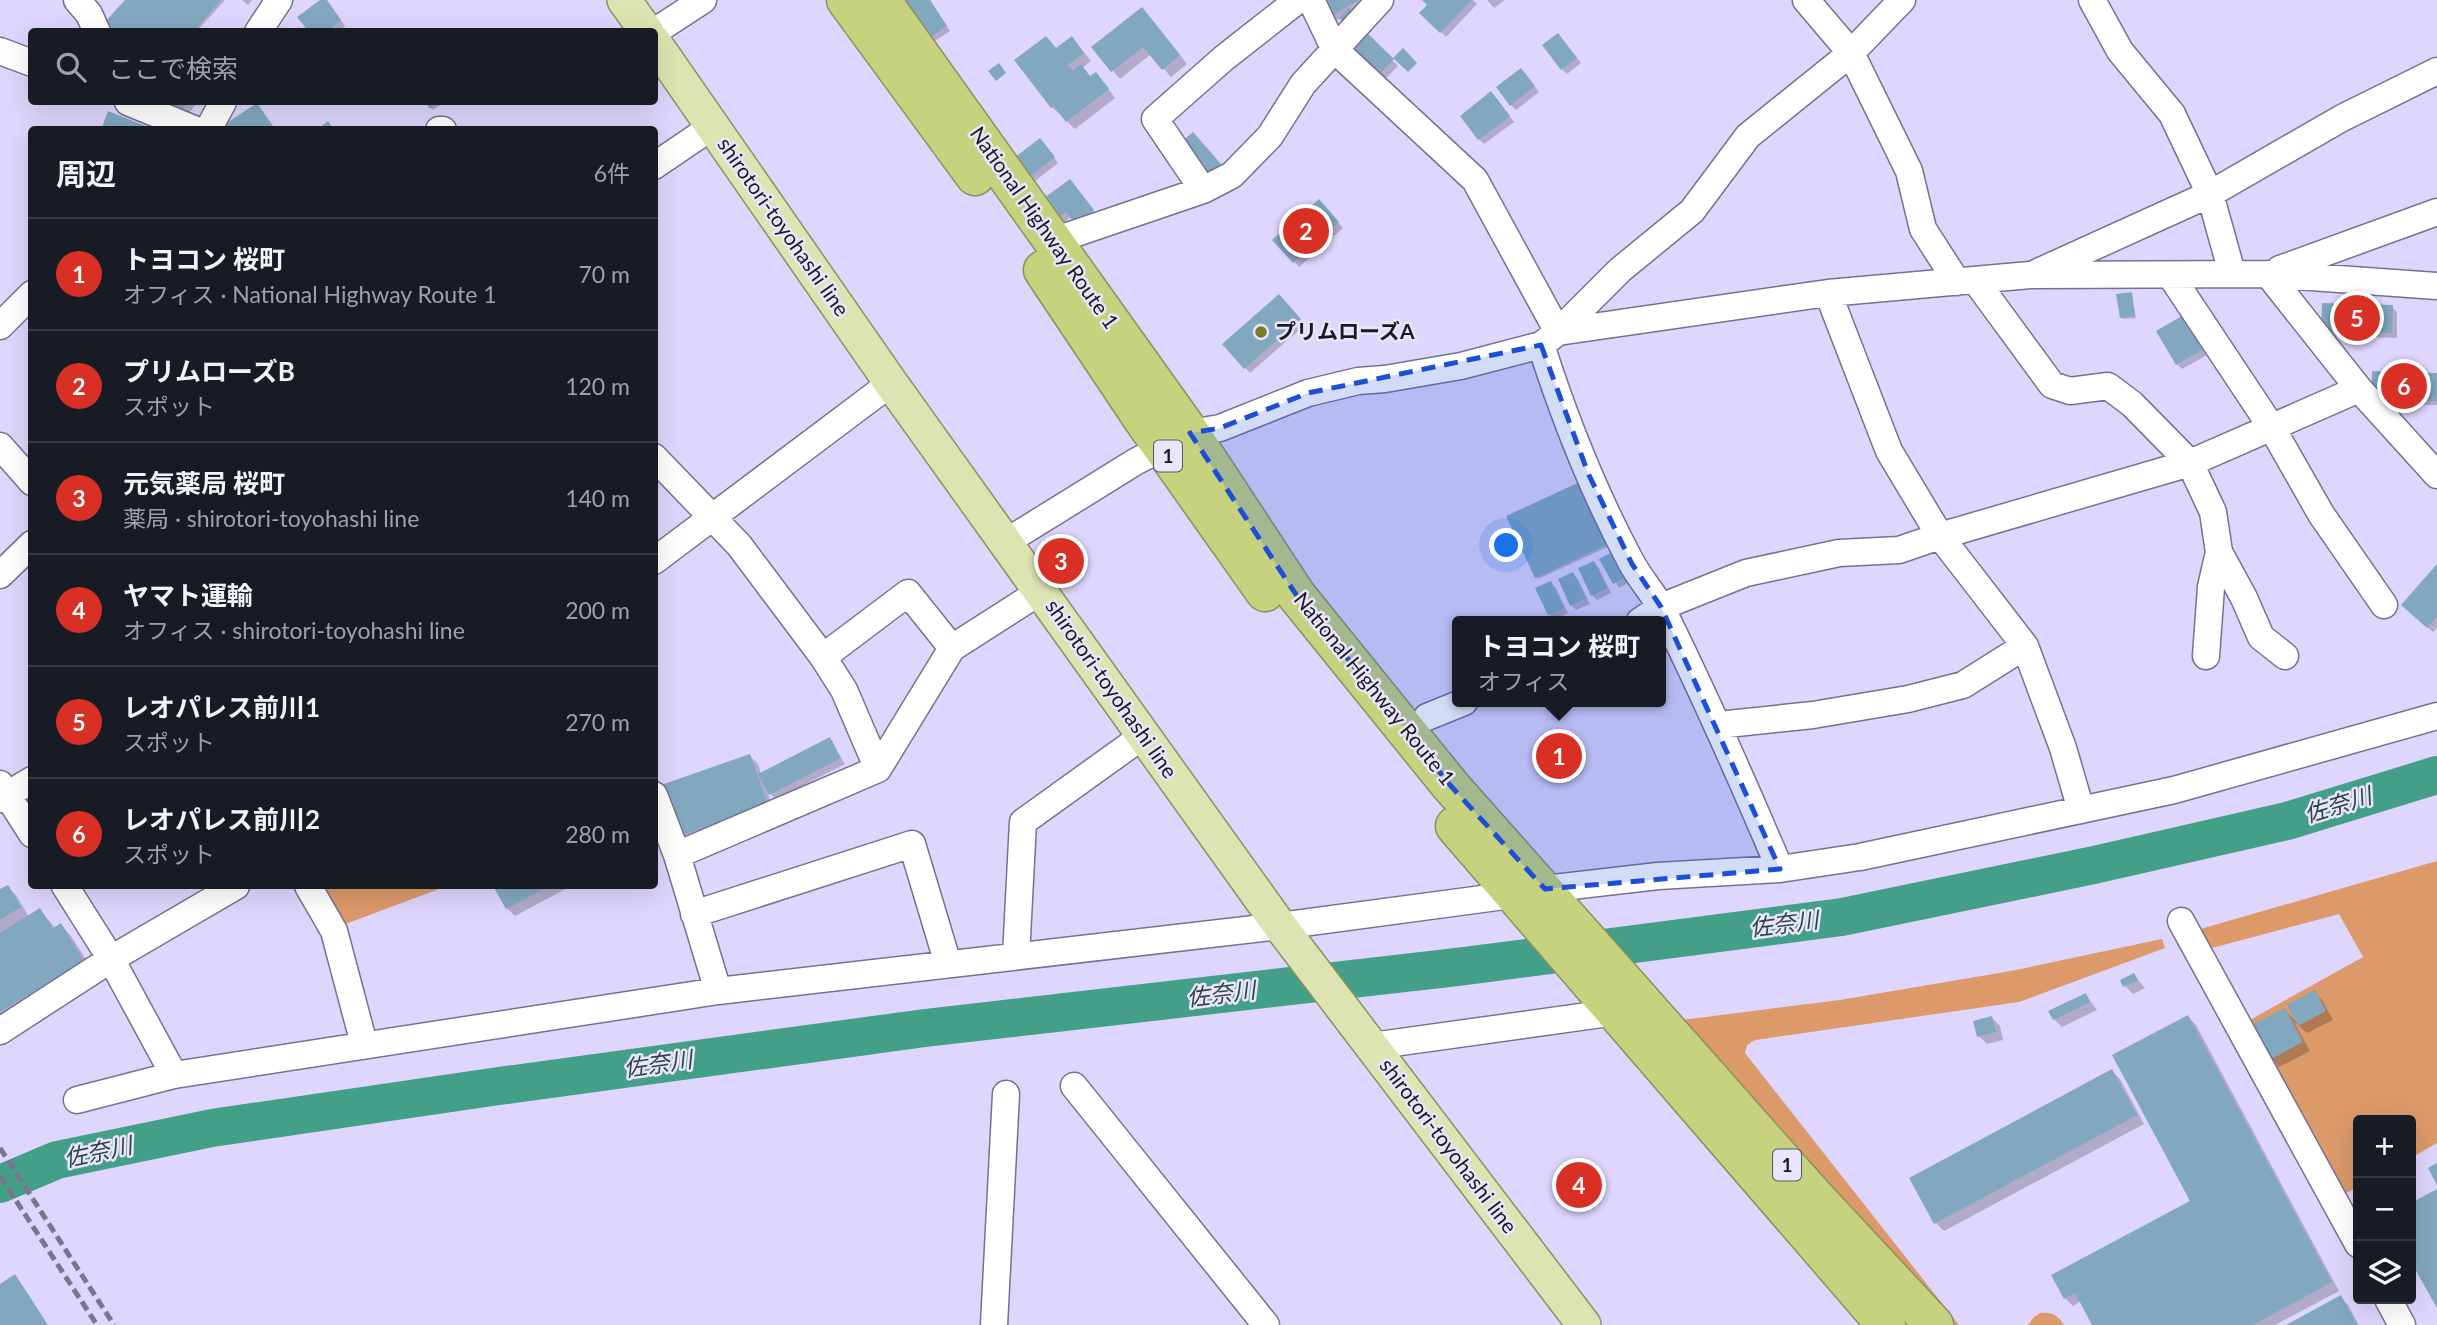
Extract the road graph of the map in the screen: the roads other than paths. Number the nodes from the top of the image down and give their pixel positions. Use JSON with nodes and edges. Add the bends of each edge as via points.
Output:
{"nodes":[{"id":1,"x":77,"y":0,"type":"edge"},
{"id":2,"x":279,"y":0,"type":"edge"},
{"id":3,"x":624,"y":0,"type":"edge"},
{"id":4,"x":703,"y":0,"type":"edge"},
{"id":5,"x":846,"y":0,"type":"edge"},
{"id":6,"x":880,"y":0,"type":"edge"},
{"id":7,"x":1298,"y":0,"type":"edge"},
{"id":8,"x":1311,"y":0,"type":"edge"},
{"id":9,"x":1380,"y":0,"type":"edge"},
{"id":10,"x":1806,"y":0,"type":"edge"},
{"id":11,"x":1902,"y":0,"type":"edge"},
{"id":12,"x":2092,"y":0,"type":"edge"},
{"id":13,"x":95,"y":28,"type":"edge"},
{"id":14,"x":261,"y":28,"type":"edge"},
{"id":15,"x":644,"y":28,"type":"edge"},
{"id":16,"x":658,"y":29,"type":"edge"},
{"id":17,"x":658,"y":48,"type":"edge"},
{"id":18,"x":1335,"y":50,"type":"junction"},
{"id":19,"x":0,"y":51,"type":"edge"},
{"id":20,"x":1851,"y":52,"type":"junction"},
{"id":21,"x":28,"y":62,"type":"edge"},
{"id":22,"x":2437,"y":71,"type":"edge"},
{"id":23,"x":135,"y":105,"type":"edge"},
{"id":24,"x":221,"y":105,"type":"edge"},
{"id":25,"x":186,"y":126,"type":"edge"},
{"id":26,"x":210,"y":126,"type":"edge"},
{"id":27,"x":713,"y":127,"type":"junction"},
{"id":28,"x":658,"y":163,"type":"edge"},
{"id":29,"x":1202,"y":190,"type":"junction"},
{"id":30,"x":2210,"y":194,"type":"junction"},
{"id":31,"x":2437,"y":212,"type":"edge"},
{"id":32,"x":1053,"y":241,"type":"junction"},
{"id":33,"x":2232,"y":273,"type":"junction"},
{"id":34,"x":2268,"y":274,"type":"junction"},
{"id":35,"x":2030,"y":275,"type":"junction"},
{"id":36,"x":2171,"y":276,"type":"junction"},
{"id":37,"x":1966,"y":281,"type":"junction"},
{"id":38,"x":2437,"y":286,"type":"edge"},
{"id":39,"x":1828,"y":293,"type":"junction"},
{"id":40,"x":28,"y":298,"type":"edge"},
{"id":41,"x":0,"y":326,"type":"edge"},
{"id":42,"x":1550,"y":339,"type":"junction"},
{"id":43,"x":891,"y":383,"type":"junction"},
{"id":44,"x":2359,"y":389,"type":"junction"},
{"id":45,"x":2272,"y":428,"type":"junction"},
{"id":46,"x":1176,"y":441,"type":"junction"},
{"id":47,"x":0,"y":446,"type":"edge"},
{"id":48,"x":658,"y":461,"type":"edge"},
{"id":49,"x":2190,"y":463,"type":"junction"},
{"id":50,"x":2437,"y":475,"type":"edge"},
{"id":51,"x":28,"y":478,"type":"edge"},
{"id":52,"x":711,"y":517,"type":"junction"},
{"id":53,"x":1940,"y":536,"type":"junction"},
{"id":54,"x":1006,"y":542,"type":"junction"},
{"id":55,"x":28,"y":548,"type":"edge"},
{"id":56,"x":2219,"y":552,"type":"junction"},
{"id":57,"x":658,"y":558,"type":"edge"},
{"id":58,"x":0,"y":575,"type":"edge"},
{"id":59,"x":1041,"y":590,"type":"junction"},
{"id":60,"x":2384,"y":605,"type":"dead end"},
{"id":61,"x":1650,"y":614,"type":"edge"},
{"id":62,"x":1666,"y":640,"type":"edge"},
{"id":63,"x":2025,"y":646,"type":"junction"},
{"id":64,"x":952,"y":648,"type":"junction"},
{"id":65,"x":2206,"y":656,"type":"dead end"},
{"id":66,"x":2285,"y":656,"type":"dead end"},
{"id":67,"x":823,"y":657,"type":"junction"},
{"id":68,"x":1452,"y":707,"type":"edge"},
{"id":69,"x":2437,"y":716,"type":"edge"},
{"id":70,"x":1427,"y":717,"type":"dead end"},
{"id":71,"x":1718,"y":725,"type":"junction"},
{"id":72,"x":1144,"y":735,"type":"junction"},
{"id":73,"x":878,"y":769,"type":"junction"},
{"id":74,"x":28,"y":781,"type":"edge"},
{"id":75,"x":2,"y":792,"type":"edge"},
{"id":76,"x":658,"y":805,"type":"edge"},
{"id":77,"x":2081,"y":810,"type":"junction"},
{"id":78,"x":28,"y":828,"type":"edge"},
{"id":79,"x":677,"y":855,"type":"junction"},
{"id":80,"x":1780,"y":869,"type":"junction"},
{"id":81,"x":67,"y":889,"type":"edge"},
{"id":82,"x":231,"y":889,"type":"edge"},
{"id":83,"x":310,"y":889,"type":"edge"},
{"id":84,"x":1529,"y":892,"type":"junction"},
{"id":85,"x":694,"y":914,"type":"junction"},
{"id":86,"x":2181,"y":921,"type":"dead end"},
{"id":87,"x":1280,"y":926,"type":"junction"},
{"id":88,"x":1016,"y":956,"type":"junction"},
{"id":89,"x":111,"y":959,"type":"junction"},
{"id":90,"x":948,"y":964,"type":"junction"},
{"id":91,"x":718,"y":991,"type":"junction"},
{"id":92,"x":1629,"y":1007,"type":"junction"},
{"id":93,"x":0,"y":1031,"type":"edge"},
{"id":94,"x":364,"y":1044,"type":"junction"},
{"id":95,"x":1372,"y":1046,"type":"junction"},
{"id":96,"x":174,"y":1075,"type":"junction"},
{"id":97,"x":1074,"y":1086,"type":"dead end"},
{"id":98,"x":1006,"y":1094,"type":"dead end"},
{"id":99,"x":77,"y":1100,"type":"dead end"},
{"id":100,"x":2356,"y":1241,"type":"edge"},
{"id":101,"x":2391,"y":1304,"type":"edge"},
{"id":102,"x":1264,"y":1324,"type":"edge"},
{"id":103,"x":994,"y":1325,"type":"edge"},
{"id":104,"x":1584,"y":1325,"type":"edge"},
{"id":105,"x":1886,"y":1325,"type":"edge"},
{"id":106,"x":1934,"y":1325,"type":"edge"},
{"id":107,"x":2402,"y":1325,"type":"edge"}],
"edges":[{"from":1,"to":13,"type":"street"},
{"from":2,"to":14,"type":"street"},
{"from":3,"to":15,"type":"main road"},
{"from":4,"to":16,"type":"street"},
{"from":5,"to":46,"type":"highway","name":"National Highway Route 1","number":"1"},
{"from":6,"to":32,"type":"highway","name":"National Highway Route 1","number":"1"},
{"from":7,"to":29,"type":"street","via":[[1154,119]]},
{"from":8,"to":18,"type":"street"},
{"from":9,"to":18,"type":"street"},
{"from":10,"to":20,"type":"street"},
{"from":11,"to":20,"type":"street"},
{"from":12,"to":30,"type":"street","via":[[2120,51],[2172,114]]},
{"from":17,"to":27,"type":"main road","name":"shirotori-toyohashi line"},
{"from":18,"to":29,"type":"street","via":[[1303,84],[1270,136],[1232,175]]},
{"from":18,"to":42,"type":"street","via":[[1475,180]]},
{"from":19,"to":21,"type":"street"},
{"from":20,"to":37,"type":"street","via":[[1909,171],[1923,229]]},
{"from":20,"to":42,"type":"street","via":[[1748,136],[1692,211],[1620,270]]},
{"from":22,"to":30,"type":"street","via":[[2342,118]]},
{"from":23,"to":25,"type":"street"},
{"from":24,"to":26,"type":"street"},
{"from":27,"to":28,"type":"street"},
{"from":27,"to":43,"type":"main road","name":"shirotori-toyohashi line"},
{"from":29,"to":32,"type":"street"},
{"from":30,"to":33,"type":"street"},
{"from":30,"to":35,"type":"street"},
{"from":31,"to":34,"type":"street"},
{"from":32,"to":46,"type":"highway","name":"National Highway Route 1","number":"1"},
{"from":33,"to":34,"type":"street"},
{"from":33,"to":36,"type":"street"},
{"from":34,"to":38,"type":"street"},
{"from":34,"to":44,"type":"street"},
{"from":35,"to":36,"type":"street"},
{"from":35,"to":37,"type":"street"},
{"from":36,"to":45,"type":"street"},
{"from":37,"to":39,"type":"street"},
{"from":37,"to":49,"type":"street","via":[[2052,385],[2070,391],[2108,386]]},
{"from":39,"to":42,"type":"street"},
{"from":39,"to":53,"type":"street","via":[[1889,451]]},
{"from":40,"to":41,"type":"street"},
{"from":42,"to":46,"type":"street","via":[[1461,366],[1308,393]]},
{"from":42,"to":61,"type":"street","via":[[1561,408]]},
{"from":43,"to":52,"type":"street"},
{"from":43,"to":54,"type":"main road","name":"shirotori-toyohashi line"},
{"from":44,"to":45,"type":"street"},
{"from":44,"to":50,"type":"street"},
{"from":45,"to":49,"type":"street"},
{"from":45,"to":60,"type":"street","via":[[2321,514]]},
{"from":46,"to":54,"type":"street"},
{"from":46,"to":84,"type":"highway","name":"National Highway Route 1","number":"1","via":[[1297,637]]},
{"from":47,"to":51,"type":"street"},
{"from":48,"to":52,"type":"street"},
{"from":49,"to":53,"type":"street"},
{"from":49,"to":56,"type":"street","via":[[2213,512]]},
{"from":52,"to":57,"type":"street"},
{"from":52,"to":67,"type":"street","via":[[739,545]]},
{"from":53,"to":61,"type":"street","via":[[1899,550],[1839,553],[1746,573]]},
{"from":53,"to":63,"type":"street"},
{"from":54,"to":59,"type":"main road","name":"shirotori-toyohashi line"},
{"from":55,"to":58,"type":"street"},
{"from":56,"to":65,"type":"street","via":[[2211,587]]},
{"from":56,"to":66,"type":"street","via":[[2261,637]]},
{"from":59,"to":64,"type":"street"},
{"from":59,"to":72,"type":"main road","name":"shirotori-toyohashi line"},
{"from":62,"to":71,"type":"street"},
{"from":63,"to":71,"type":"street","via":[[1963,685],[1813,715]]},
{"from":63,"to":77,"type":"street"},
{"from":64,"to":67,"type":"street","via":[[908,593]]},
{"from":64,"to":73,"type":"street"},
{"from":67,"to":73,"type":"street","via":[[845,690]]},
{"from":68,"to":70,"type":"street"},
{"from":69,"to":77,"type":"street","via":[[2174,790]]},
{"from":71,"to":80,"type":"street"},
{"from":72,"to":87,"type":"main road","name":"shirotori-toyohashi line"},
{"from":72,"to":88,"type":"street","via":[[1023,822]]},
{"from":73,"to":79,"type":"street"},
{"from":74,"to":75,"type":"street"},
{"from":75,"to":78,"type":"street"},
{"from":76,"to":79,"type":"street"},
{"from":77,"to":80,"type":"street","via":[[1860,857]]},
{"from":79,"to":85,"type":"street"},
{"from":80,"to":84,"type":"street","via":[[1658,876]]},
{"from":81,"to":89,"type":"street"},
{"from":82,"to":89,"type":"street"},
{"from":83,"to":94,"type":"street","via":[[334,931]]},
{"from":84,"to":87,"type":"street"},
{"from":84,"to":92,"type":"highway","name":"National Highway Route 1","number":"1"},
{"from":85,"to":90,"type":"street","via":[[912,844]]},
{"from":85,"to":91,"type":"street"},
{"from":86,"to":100,"type":"street"},
{"from":87,"to":88,"type":"street"},
{"from":87,"to":95,"type":"main road","name":"shirotori-toyohashi line"},
{"from":88,"to":90,"type":"street"},
{"from":89,"to":93,"type":"street"},
{"from":89,"to":96,"type":"street"},
{"from":90,"to":91,"type":"street"},
{"from":91,"to":94,"type":"street"},
{"from":92,"to":95,"type":"street"},
{"from":92,"to":105,"type":"highway","name":"National Highway Route 1","number":"1"},
{"from":92,"to":106,"type":"highway","name":"National Highway Route 1","number":"1"},
{"from":94,"to":96,"type":"street"},
{"from":95,"to":104,"type":"main road","name":"shirotori-toyohashi line"},
{"from":96,"to":99,"type":"street"},
{"from":97,"to":102,"type":"street"},
{"from":98,"to":103,"type":"street"},
{"from":101,"to":107,"type":"street"}]}
